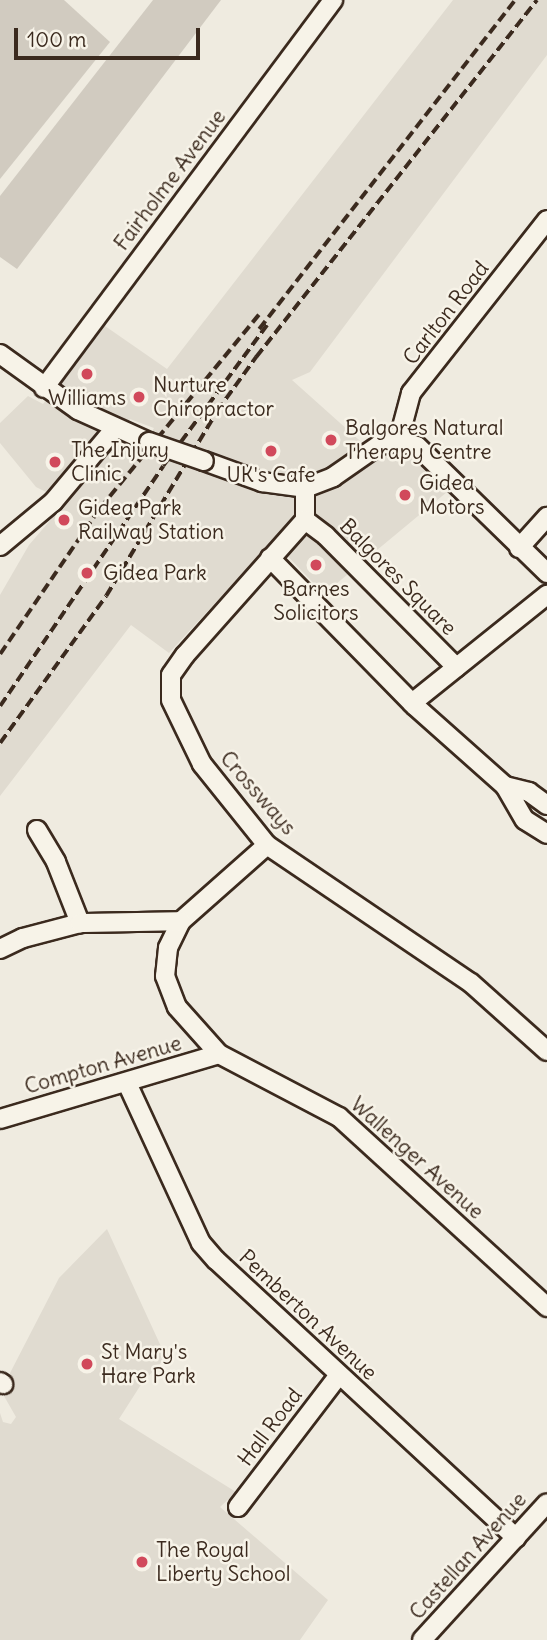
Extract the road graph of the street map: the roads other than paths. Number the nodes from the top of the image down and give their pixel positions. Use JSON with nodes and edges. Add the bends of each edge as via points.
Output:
{"nodes":[{"id":1,"x":333,"y":0,"type":"edge"},
{"id":2,"x":547,"y":220,"type":"edge"},
{"id":3,"x":0,"y":354,"type":"edge"},
{"id":4,"x":44,"y":388,"type":"junction"},
{"id":5,"x":115,"y":428,"type":"junction"},
{"id":6,"x":398,"y":442,"type":"junction"},
{"id":7,"x":305,"y":488,"type":"junction"},
{"id":8,"x":547,"y":517,"type":"edge"},
{"id":9,"x":305,"y":520,"type":"junction"},
{"id":10,"x":0,"y":547,"type":"edge"},
{"id":11,"x":519,"y":548,"type":"junction"},
{"id":12,"x":270,"y":558,"type":"junction"},
{"id":13,"x":547,"y":573,"type":"edge"},
{"id":14,"x":547,"y":595,"type":"edge"},
{"id":15,"x":456,"y":667,"type":"junction"},
{"id":16,"x":412,"y":703,"type":"junction"},
{"id":17,"x":505,"y":786,"type":"junction"},
{"id":18,"x":547,"y":805,"type":"edge"},
{"id":19,"x":37,"y":830,"type":"dead end"},
{"id":20,"x":547,"y":834,"type":"edge"},
{"id":21,"x":267,"y":845,"type":"junction"},
{"id":22,"x":181,"y":921,"type":"junction"},
{"id":23,"x":80,"y":923,"type":"junction"},
{"id":24,"x":0,"y":949,"type":"edge"},
{"id":25,"x":547,"y":1051,"type":"edge"},
{"id":26,"x":219,"y":1054,"type":"junction"},
{"id":27,"x":127,"y":1083,"type":"junction"},
{"id":28,"x":0,"y":1119,"type":"edge"},
{"id":29,"x":547,"y":1307,"type":"edge"},
{"id":30,"x":339,"y":1374,"type":"junction"},
{"id":31,"x":547,"y":1503,"type":"edge"},
{"id":32,"x":238,"y":1507,"type":"dead end"},
{"id":33,"x":516,"y":1538,"type":"junction"},
{"id":34,"x":422,"y":1640,"type":"edge"}],
"edges":[{"from":1,"to":4,"type":"street","name":"Fairholme Avenue"},
{"from":2,"to":6,"type":"street","name":"Carlton Road","via":[[411,393]]},
{"from":3,"to":4,"type":"street"},
{"from":4,"to":5,"type":"street"},
{"from":5,"to":7,"type":"street","bridge":true,"via":[[262,482]]},
{"from":5,"to":10,"type":"street","via":[[53,502]]},
{"from":6,"to":7,"type":"street","via":[[379,445],[333,478]]},
{"from":6,"to":11,"type":"street","via":[[426,452]]},
{"from":7,"to":9,"type":"street"},
{"from":8,"to":11,"type":"street"},
{"from":9,"to":12,"type":"street","name":"Crossways"},
{"from":9,"to":15,"type":"street","name":"Balgores Square"},
{"from":11,"to":13,"type":"street"},
{"from":12,"to":16,"type":"street"},
{"from":12,"to":21,"type":"street","name":"Crossways","via":[[185,655],[171,675],[169,687],[202,764]]},
{"from":14,"to":15,"type":"street"},
{"from":15,"to":16,"type":"street"},
{"from":16,"to":17,"type":"street"},
{"from":17,"to":18,"type":"street","via":[[529,792]]},
{"from":17,"to":20,"type":"street","via":[[516,811]]},
{"from":19,"to":23,"type":"street","via":[[56,862]]},
{"from":21,"to":22,"type":"street","name":"Wallenger Avenue"},
{"from":21,"to":25,"type":"street","name":"Crossways","via":[[471,984]]},
{"from":22,"to":23,"type":"street"},
{"from":22,"to":26,"type":"street","name":"Wallenger Avenue","via":[[169,948],[165,976],[177,1007]]},
{"from":23,"to":24,"type":"street","via":[[23,937]]},
{"from":26,"to":27,"type":"street","name":"Compton Avenue"},
{"from":26,"to":29,"type":"street","name":"Wallenger Avenue","via":[[339,1117]]},
{"from":27,"to":28,"type":"street","name":"Compton Avenue"},
{"from":27,"to":30,"type":"street","name":"Pemberton Avenue","via":[[201,1242]]},
{"from":30,"to":32,"type":"street","name":"Hall Road"},
{"from":30,"to":33,"type":"street","name":"Pemberton Avenue"},
{"from":31,"to":33,"type":"street","name":"Castellan Avenue"},
{"from":33,"to":34,"type":"street","name":"Castellan Avenue"}]}
